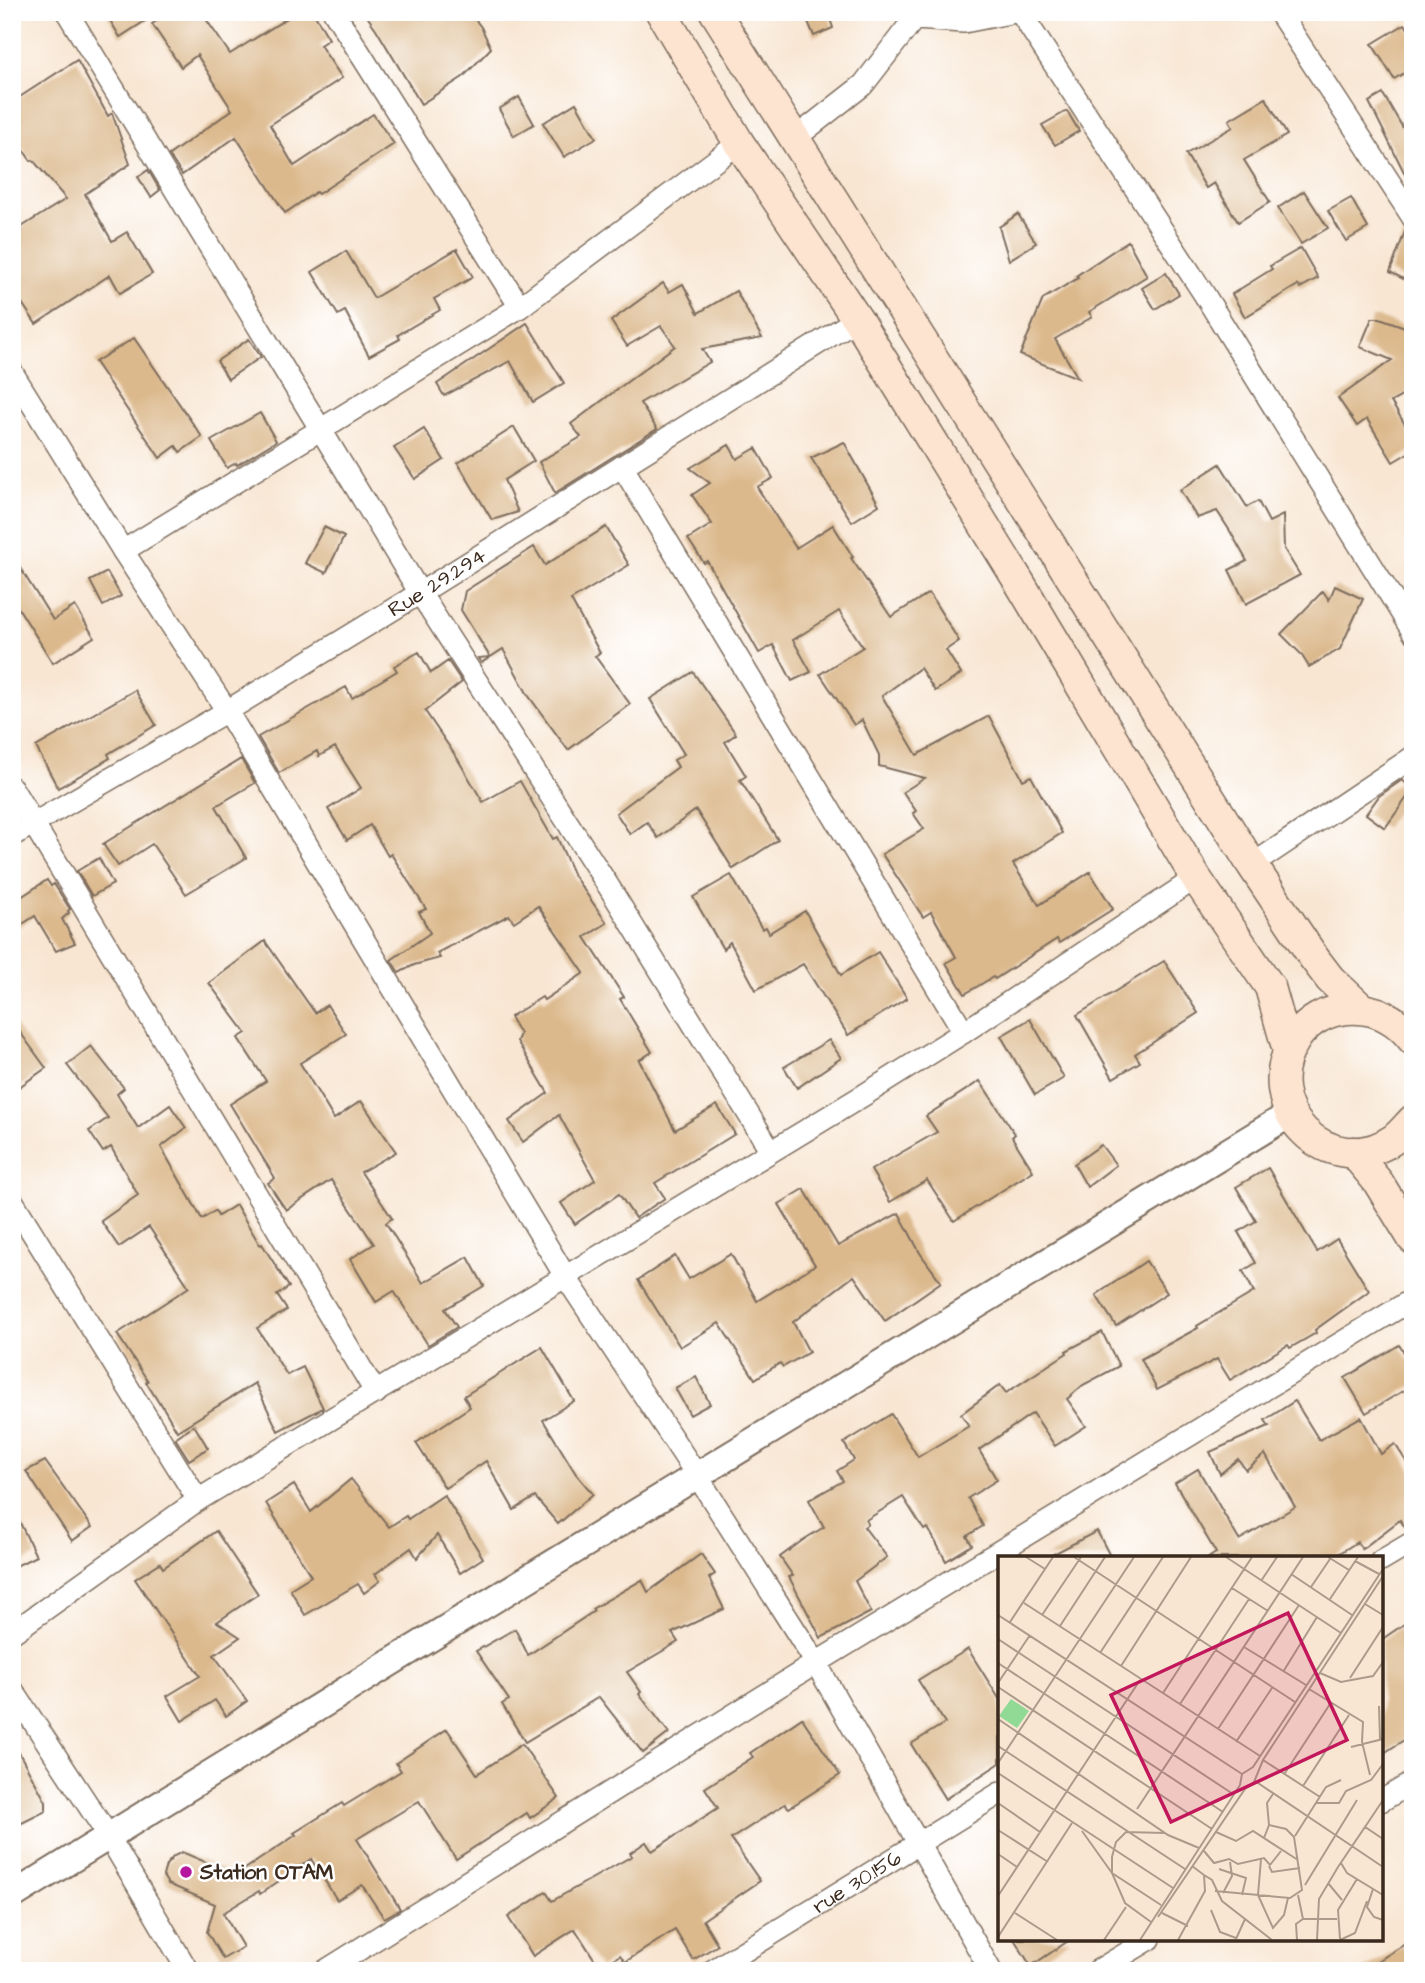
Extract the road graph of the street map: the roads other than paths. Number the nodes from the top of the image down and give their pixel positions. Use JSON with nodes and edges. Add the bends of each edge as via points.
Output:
{"nodes":[{"id":1,"x":67,"y":12,"type":"edge"},
{"id":2,"x":334,"y":12,"type":"edge"},
{"id":3,"x":661,"y":12,"type":"edge"},
{"id":4,"x":715,"y":12,"type":"edge"},
{"id":5,"x":1015,"y":12,"type":"edge"},
{"id":6,"x":1020,"y":12,"type":"edge"},
{"id":7,"x":1279,"y":12,"type":"edge"},
{"id":8,"x":794,"y":139,"type":"junction"},
{"id":9,"x":739,"y":143,"type":"junction"},
{"id":10,"x":1413,"y":218,"type":"edge"},
{"id":11,"x":520,"y":307,"type":"junction"},
{"id":12,"x":857,"y":319,"type":"junction"},
{"id":13,"x":12,"y":372,"type":"edge"},
{"id":14,"x":322,"y":429,"type":"junction"},
{"id":15,"x":622,"y":466,"type":"junction"},
{"id":16,"x":123,"y":551,"type":"junction"},
{"id":17,"x":420,"y":593,"type":"junction"},
{"id":18,"x":1413,"y":632,"type":"edge"},
{"id":19,"x":228,"y":710,"type":"junction"},
{"id":20,"x":1413,"y":757,"type":"edge"},
{"id":21,"x":12,"y":788,"type":"edge"},
{"id":22,"x":34,"y":823,"type":"junction"},
{"id":23,"x":12,"y":836,"type":"edge"},
{"id":24,"x":1252,"y":864,"type":"junction"},
{"id":25,"x":1196,"y":878,"type":"junction"},
{"id":26,"x":1361,"y":1008,"type":"junction"},
{"id":27,"x":1410,"y":1031,"type":"edge"},
{"id":28,"x":964,"y":1032,"type":"junction"},
{"id":29,"x":1288,"y":1051,"type":"junction"},
{"id":30,"x":1290,"y":1114,"type":"junction"},
{"id":31,"x":1413,"y":1120,"type":"edge"},
{"id":32,"x":771,"y":1151,"type":"junction"},
{"id":33,"x":1353,"y":1152,"type":"junction"},
{"id":34,"x":12,"y":1200,"type":"edge"},
{"id":35,"x":1413,"y":1239,"type":"edge"},
{"id":36,"x":565,"y":1276,"type":"junction"},
{"id":37,"x":1413,"y":1298,"type":"edge"},
{"id":38,"x":376,"y":1393,"type":"junction"},
{"id":39,"x":698,"y":1477,"type":"junction"},
{"id":40,"x":198,"y":1500,"type":"junction"},
{"id":41,"x":1413,"y":1542,"type":"edge"},
{"id":42,"x":1383,"y":1560,"type":"edge"},
{"id":43,"x":12,"y":1633,"type":"edge"},
{"id":44,"x":816,"y":1663,"type":"junction"},
{"id":45,"x":12,"y":1689,"type":"edge"},
{"id":46,"x":1413,"y":1782,"type":"edge"},
{"id":47,"x":998,"y":1794,"type":"edge"},
{"id":48,"x":1383,"y":1800,"type":"edge"},
{"id":49,"x":110,"y":1837,"type":"junction"},
{"id":50,"x":918,"y":1842,"type":"junction"},
{"id":51,"x":12,"y":1896,"type":"edge"},
{"id":52,"x":1147,"y":1941,"type":"edge"},
{"id":53,"x":188,"y":1971,"type":"edge"},
{"id":54,"x":325,"y":1971,"type":"edge"},
{"id":55,"x":712,"y":1971,"type":"edge"},
{"id":56,"x":991,"y":1971,"type":"edge"},
{"id":57,"x":1097,"y":1971,"type":"edge"}],
"edges":[{"from":1,"to":14,"type":"street"},
{"from":2,"to":11,"type":"street"},
{"from":3,"to":9,"type":"main road"},
{"from":4,"to":8,"type":"main road"},
{"from":5,"to":8,"type":"street","via":[[964,22],[914,19],[863,85]]},
{"from":6,"to":18,"type":"street","via":[[1205,293]]},
{"from":7,"to":10,"type":"street"},
{"from":8,"to":24,"type":"main road"},
{"from":9,"to":11,"type":"street"},
{"from":9,"to":12,"type":"main road"},
{"from":11,"to":14,"type":"street"},
{"from":12,"to":15,"type":"street","name":"Rue 29.294"},
{"from":12,"to":25,"type":"main road"},
{"from":13,"to":16,"type":"street"},
{"from":14,"to":16,"type":"street"},
{"from":14,"to":17,"type":"street"},
{"from":15,"to":17,"type":"street","name":"Rue 29.294"},
{"from":15,"to":28,"type":"street"},
{"from":16,"to":19,"type":"street"},
{"from":17,"to":19,"type":"street","name":"Rue 29.294"},
{"from":17,"to":32,"type":"street"},
{"from":19,"to":22,"type":"street","name":"Rue 29.294"},
{"from":19,"to":36,"type":"street"},
{"from":20,"to":24,"type":"street"},
{"from":21,"to":22,"type":"street"},
{"from":22,"to":23,"type":"street","name":"Rue 29.294"},
{"from":22,"to":38,"type":"street"},
{"from":24,"to":26,"type":"main road","via":[[1314,958]]},
{"from":25,"to":28,"type":"street"},
{"from":25,"to":29,"type":"main road","via":[[1270,987]]},
{"from":26,"to":27,"type":"main road"},
{"from":26,"to":29,"type":"main road","via":[[1339,1009],[1318,1017],[1300,1031]]},
{"from":28,"to":32,"type":"street"},
{"from":29,"to":30,"type":"main road","via":[[1282,1083]]},
{"from":30,"to":33,"type":"main road","via":[[1313,1140]]},
{"from":30,"to":39,"type":"street"},
{"from":31,"to":33,"type":"main road","via":[[1395,1139]]},
{"from":32,"to":36,"type":"street"},
{"from":33,"to":35,"type":"main road","via":[[1378,1182]]},
{"from":34,"to":40,"type":"street"},
{"from":36,"to":38,"type":"street"},
{"from":36,"to":39,"type":"street"},
{"from":37,"to":44,"type":"street"},
{"from":38,"to":40,"type":"street"},
{"from":39,"to":44,"type":"street"},
{"from":39,"to":49,"type":"street"},
{"from":40,"to":43,"type":"street"},
{"from":41,"to":42,"type":"street"},
{"from":44,"to":50,"type":"street"},
{"from":44,"to":54,"type":"street"},
{"from":45,"to":49,"type":"street"},
{"from":46,"to":48,"type":"street"},
{"from":47,"to":50,"type":"street","name":"rue 30.156"},
{"from":49,"to":51,"type":"street"},
{"from":49,"to":53,"type":"street"},
{"from":50,"to":55,"type":"street","name":"rue 30.156"},
{"from":50,"to":56,"type":"street"},
{"from":52,"to":57,"type":"street"}]}
